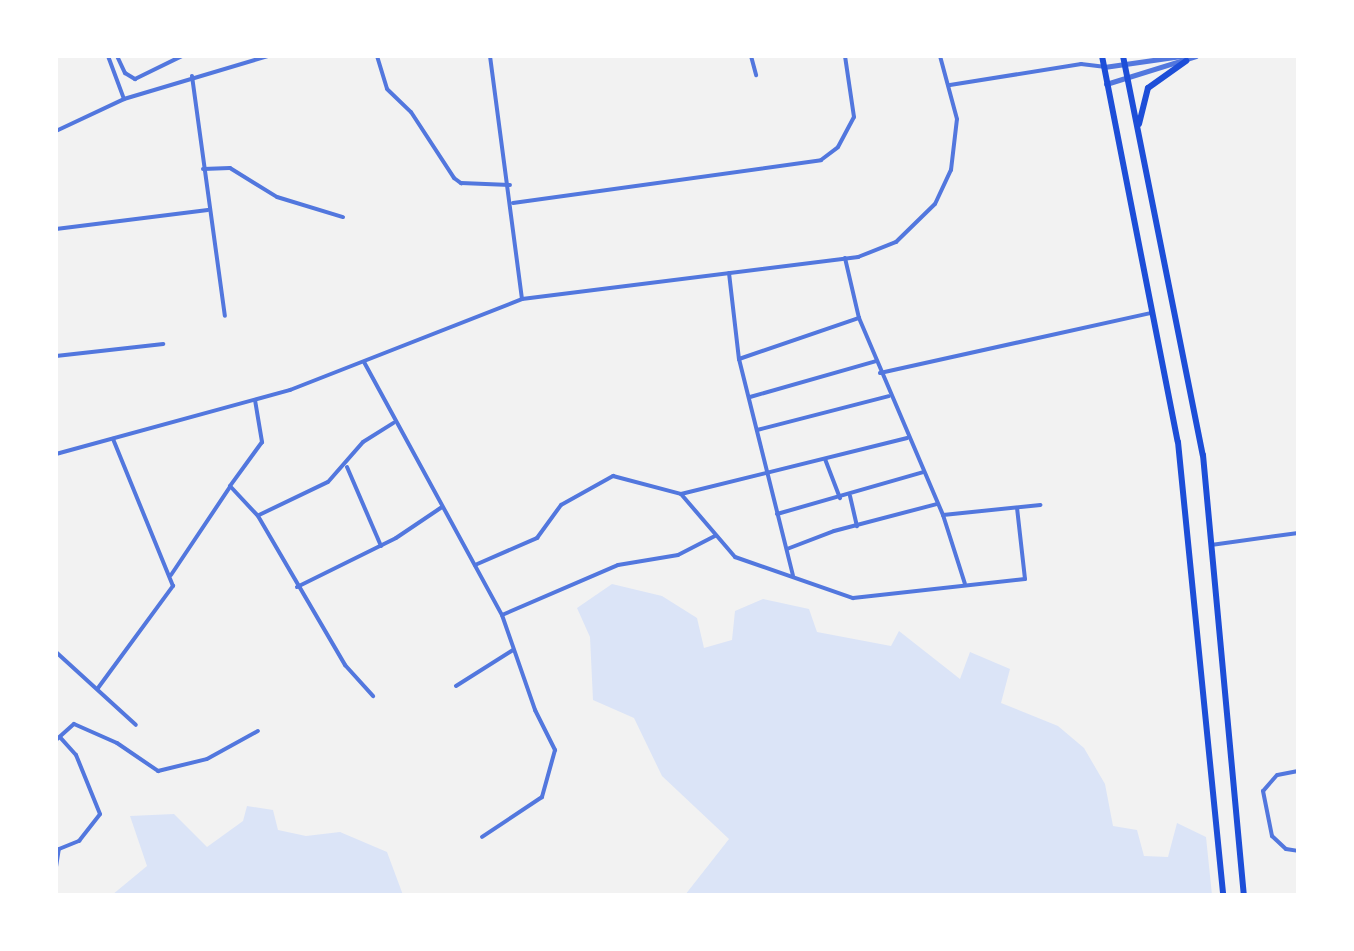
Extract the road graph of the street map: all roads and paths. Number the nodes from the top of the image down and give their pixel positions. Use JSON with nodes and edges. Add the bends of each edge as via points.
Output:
{"nodes":[{"id":1,"x":108,"y":56,"type":"edge"},
{"id":2,"x":117,"y":56,"type":"edge"},
{"id":3,"x":182,"y":56,"type":"edge"},
{"id":4,"x":268,"y":56,"type":"edge"},
{"id":5,"x":377,"y":56,"type":"edge"},
{"id":6,"x":490,"y":56,"type":"edge"},
{"id":7,"x":751,"y":56,"type":"edge"},
{"id":8,"x":845,"y":56,"type":"edge"},
{"id":9,"x":940,"y":56,"type":"edge"},
{"id":10,"x":1102,"y":56,"type":"edge"},
{"id":11,"x":1123,"y":56,"type":"edge"},
{"id":12,"x":1195,"y":56,"type":"edge"},
{"id":13,"x":1184,"y":59,"type":"edge"},
{"id":14,"x":1125,"y":66,"type":"junction"},
{"id":15,"x":1104,"y":67,"type":"junction"},
{"id":16,"x":756,"y":75,"type":"dead end"},
{"id":17,"x":192,"y":76,"type":"junction"},
{"id":18,"x":1128,"y":80,"type":"junction"},
{"id":19,"x":1106,"y":84,"type":"junction"},
{"id":20,"x":950,"y":85,"type":"junction"},
{"id":21,"x":124,"y":99,"type":"junction"},
{"id":22,"x":56,"y":131,"type":"edge"},
{"id":23,"x":1140,"y":151,"type":"junction"},
{"id":24,"x":203,"y":169,"type":"junction"},
{"id":25,"x":510,"y":185,"type":"junction"},
{"id":26,"x":513,"y":203,"type":"junction"},
{"id":27,"x":208,"y":210,"type":"junction"},
{"id":28,"x":343,"y":217,"type":"dead end"},
{"id":29,"x":56,"y":229,"type":"edge"},
{"id":30,"x":845,"y":258,"type":"junction"},
{"id":31,"x":729,"y":273,"type":"junction"},
{"id":32,"x":522,"y":299,"type":"junction"},
{"id":33,"x":1154,"y":312,"type":"junction"},
{"id":34,"x":225,"y":316,"type":"dead end"},
{"id":35,"x":859,"y":318,"type":"junction"},
{"id":36,"x":163,"y":344,"type":"dead end"},
{"id":37,"x":56,"y":356,"type":"edge"},
{"id":38,"x":739,"y":359,"type":"junction"},
{"id":39,"x":876,"y":361,"type":"junction"},
{"id":40,"x":364,"y":362,"type":"junction"},
{"id":41,"x":880,"y":373,"type":"junction"},
{"id":42,"x":889,"y":396,"type":"junction"},
{"id":43,"x":750,"y":397,"type":"junction"},
{"id":44,"x":255,"y":400,"type":"junction"},
{"id":45,"x":394,"y":423,"type":"junction"},
{"id":46,"x":757,"y":430,"type":"junction"},
{"id":47,"x":907,"y":438,"type":"junction"},
{"id":48,"x":113,"y":439,"type":"junction"},
{"id":49,"x":56,"y":454,"type":"edge"},
{"id":50,"x":825,"y":459,"type":"junction"},
{"id":51,"x":347,"y":467,"type":"junction"},
{"id":52,"x":923,"y":472,"type":"junction"},
{"id":53,"x":767,"y":473,"type":"junction"},
{"id":54,"x":230,"y":486,"type":"junction"},
{"id":55,"x":681,"y":494,"type":"junction"},
{"id":56,"x":850,"y":496,"type":"junction"},
{"id":57,"x":840,"y":498,"type":"junction"},
{"id":58,"x":937,"y":504,"type":"junction"},
{"id":59,"x":1040,"y":505,"type":"dead end"},
{"id":60,"x":442,"y":507,"type":"junction"},
{"id":61,"x":1017,"y":508,"type":"junction"},
{"id":62,"x":777,"y":514,"type":"junction"},
{"id":63,"x":943,"y":515,"type":"junction"},
{"id":64,"x":258,"y":516,"type":"junction"},
{"id":65,"x":857,"y":526,"type":"junction"},
{"id":66,"x":1298,"y":533,"type":"edge"},
{"id":67,"x":715,"y":536,"type":"junction"},
{"id":68,"x":1211,"y":545,"type":"junction"},
{"id":69,"x":381,"y":546,"type":"junction"},
{"id":70,"x":787,"y":549,"type":"junction"},
{"id":71,"x":475,"y":565,"type":"junction"},
{"id":72,"x":171,"y":575,"type":"junction"},
{"id":73,"x":793,"y":575,"type":"junction"},
{"id":74,"x":965,"y":584,"type":"junction"},
{"id":75,"x":297,"y":587,"type":"junction"},
{"id":76,"x":502,"y":615,"type":"junction"},
{"id":77,"x":513,"y":650,"type":"junction"},
{"id":78,"x":56,"y":652,"type":"edge"},
{"id":79,"x":456,"y":686,"type":"dead end"},
{"id":80,"x":98,"y":688,"type":"junction"},
{"id":81,"x":373,"y":696,"type":"dead end"},
{"id":82,"x":136,"y":725,"type":"dead end"},
{"id":83,"x":258,"y":731,"type":"dead end"},
{"id":84,"x":58,"y":738,"type":"edge"},
{"id":85,"x":1298,"y":771,"type":"edge"},
{"id":86,"x":482,"y":837,"type":"dead end"},
{"id":87,"x":1298,"y":851,"type":"edge"},
{"id":88,"x":56,"y":867,"type":"edge"},
{"id":89,"x":1223,"y":895,"type":"edge"},
{"id":90,"x":1244,"y":895,"type":"edge"}],
"edges":[{"from":1,"to":21,"type":"street"},
{"from":2,"to":3,"type":"street","via":[[125,73],[135,79]]},
{"from":4,"to":17,"type":"street"},
{"from":5,"to":25,"type":"street","via":[[387,89],[421,125],[454,178],[461,183]]},
{"from":6,"to":25,"type":"street"},
{"from":7,"to":16,"type":"street"},
{"from":8,"to":26,"type":"street","via":[[854,117],[838,147],[821,160]]},
{"from":9,"to":20,"type":"street"},
{"from":10,"to":15,"type":"main road"},
{"from":11,"to":14,"type":"main road"},
{"from":12,"to":13,"type":"street"},
{"from":13,"to":14,"type":"street"},
{"from":13,"to":18,"type":"street"},
{"from":13,"to":23,"type":"main road","via":[[1156,78],[1142,98]]},
{"from":14,"to":15,"type":"street"},
{"from":14,"to":18,"type":"main road"},
{"from":15,"to":19,"type":"main road"},
{"from":15,"to":20,"type":"street","via":[[1081,64]]},
{"from":17,"to":21,"type":"street"},
{"from":17,"to":24,"type":"street"},
{"from":18,"to":19,"type":"street"},
{"from":18,"to":23,"type":"main road"},
{"from":19,"to":33,"type":"main road"},
{"from":20,"to":30,"type":"street","via":[[958,137],[951,170],[935,204],[896,242]]},
{"from":21,"to":22,"type":"street"},
{"from":23,"to":68,"type":"main road","via":[[1191,392]]},
{"from":24,"to":27,"type":"street"},
{"from":24,"to":28,"type":"street","via":[[230,168],[277,197]]},
{"from":25,"to":26,"type":"street"},
{"from":26,"to":32,"type":"street"},
{"from":27,"to":29,"type":"street"},
{"from":27,"to":34,"type":"street"},
{"from":30,"to":31,"type":"street"},
{"from":30,"to":35,"type":"street"},
{"from":31,"to":32,"type":"street"},
{"from":31,"to":38,"type":"street"},
{"from":32,"to":40,"type":"street"},
{"from":33,"to":41,"type":"street"},
{"from":33,"to":89,"type":"main road","via":[[1187,516]]},
{"from":35,"to":38,"type":"street"},
{"from":35,"to":39,"type":"street"},
{"from":36,"to":37,"type":"street"},
{"from":38,"to":43,"type":"street"},
{"from":39,"to":41,"type":"street"},
{"from":39,"to":43,"type":"street"},
{"from":40,"to":44,"type":"street"},
{"from":40,"to":45,"type":"street"},
{"from":41,"to":42,"type":"street"},
{"from":42,"to":46,"type":"street"},
{"from":42,"to":47,"type":"street"},
{"from":43,"to":46,"type":"street"},
{"from":44,"to":48,"type":"street"},
{"from":44,"to":54,"type":"street","via":[[262,442]]},
{"from":45,"to":51,"type":"street","via":[[363,442]]},
{"from":45,"to":60,"type":"street"},
{"from":46,"to":53,"type":"street"},
{"from":47,"to":50,"type":"street"},
{"from":47,"to":52,"type":"street"},
{"from":48,"to":49,"type":"street"},
{"from":48,"to":72,"type":"street"},
{"from":50,"to":53,"type":"street"},
{"from":50,"to":57,"type":"street"},
{"from":51,"to":64,"type":"street","via":[[322,486]]},
{"from":51,"to":69,"type":"street"},
{"from":52,"to":56,"type":"street"},
{"from":52,"to":58,"type":"street"},
{"from":53,"to":55,"type":"street"},
{"from":53,"to":62,"type":"street"},
{"from":54,"to":64,"type":"street"},
{"from":54,"to":72,"type":"street"},
{"from":55,"to":67,"type":"street"},
{"from":55,"to":71,"type":"street","via":[[649,482],[602,479],[553,512],[537,538]]},
{"from":56,"to":57,"type":"street"},
{"from":56,"to":65,"type":"street"},
{"from":57,"to":62,"type":"street"},
{"from":58,"to":63,"type":"street"},
{"from":58,"to":65,"type":"street"},
{"from":59,"to":61,"type":"street"},
{"from":60,"to":69,"type":"street"},
{"from":60,"to":71,"type":"street"},
{"from":61,"to":63,"type":"street"},
{"from":61,"to":74,"type":"street","via":[[1025,579]]},
{"from":62,"to":70,"type":"street"},
{"from":63,"to":74,"type":"street"},
{"from":64,"to":75,"type":"street"},
{"from":65,"to":70,"type":"street"},
{"from":66,"to":68,"type":"street"},
{"from":67,"to":73,"type":"street","via":[[735,557]]},
{"from":67,"to":76,"type":"street","via":[[678,555],[618,565]]},
{"from":68,"to":90,"type":"main road"},
{"from":69,"to":75,"type":"street"},
{"from":70,"to":73,"type":"street"},
{"from":71,"to":76,"type":"street"},
{"from":72,"to":80,"type":"street","via":[[173,588]]},
{"from":73,"to":74,"type":"street","via":[[813,588],[853,598]]},
{"from":75,"to":81,"type":"street","via":[[345,665]]},
{"from":76,"to":77,"type":"street"},
{"from":77,"to":79,"type":"street"},
{"from":77,"to":86,"type":"street","via":[[556,754],[542,797]]},
{"from":78,"to":80,"type":"street"},
{"from":80,"to":82,"type":"street"},
{"from":83,"to":84,"type":"street","via":[[207,759],[158,771],[77,725]]},
{"from":84,"to":88,"type":"street","via":[[76,755],[100,814],[75,844],[59,849]]},
{"from":85,"to":87,"type":"street","via":[[1277,775],[1263,791],[1272,836],[1286,849]]}]}
